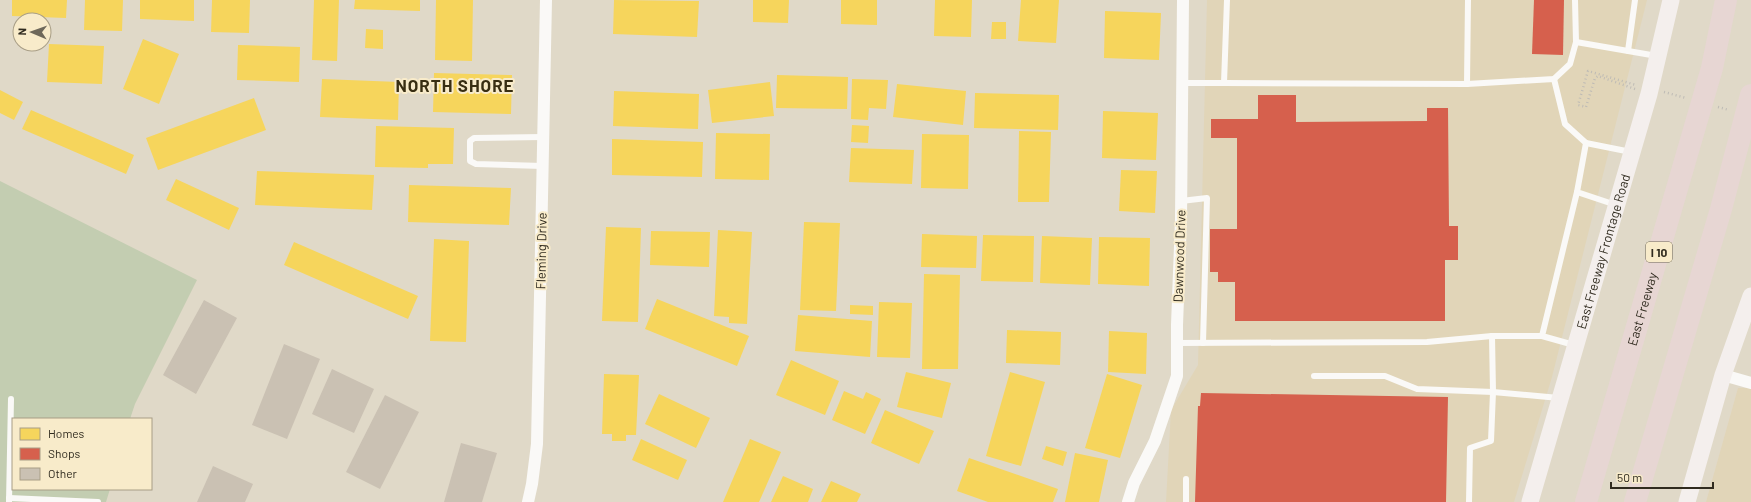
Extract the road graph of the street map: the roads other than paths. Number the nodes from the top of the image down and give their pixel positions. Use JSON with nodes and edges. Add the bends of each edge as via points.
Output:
{"nodes":[{"id":1,"x":546,"y":0,"type":"edge"},
{"id":2,"x":1183,"y":0,"type":"edge"},
{"id":3,"x":1227,"y":0,"type":"edge"},
{"id":4,"x":1468,"y":0,"type":"edge"},
{"id":5,"x":1575,"y":0,"type":"edge"},
{"id":6,"x":1635,"y":0,"type":"edge"},
{"id":7,"x":1669,"y":0,"type":"edge"},
{"id":8,"x":1726,"y":0,"type":"edge"},
{"id":9,"x":1576,"y":42,"type":"junction"},
{"id":10,"x":1628,"y":51,"type":"junction"},
{"id":11,"x":1658,"y":56,"type":"junction"},
{"id":12,"x":1554,"y":79,"type":"junction"},
{"id":13,"x":1182,"y":83,"type":"junction"},
{"id":14,"x":1224,"y":83,"type":"junction"},
{"id":15,"x":1467,"y":84,"type":"junction"},
{"id":16,"x":1751,"y":95,"type":"edge"},
{"id":17,"x":543,"y":137,"type":"junction"},
{"id":18,"x":1586,"y":143,"type":"junction"},
{"id":19,"x":1632,"y":152,"type":"junction"},
{"id":20,"x":543,"y":166,"type":"junction"},
{"id":21,"x":1576,"y":192,"type":"junction"},
{"id":22,"x":1181,"y":201,"type":"junction"},
{"id":23,"x":1617,"y":205,"type":"junction"},
{"id":24,"x":1751,"y":296,"type":"edge"},
{"id":25,"x":1492,"y":336,"type":"junction"},
{"id":26,"x":1542,"y":336,"type":"junction"},
{"id":27,"x":1177,"y":343,"type":"junction"},
{"id":28,"x":1203,"y":343,"type":"junction"},
{"id":29,"x":1576,"y":346,"type":"junction"},
{"id":30,"x":1723,"y":375,"type":"junction"},
{"id":31,"x":1314,"y":376,"type":"dead end"},
{"id":32,"x":1751,"y":383,"type":"edge"},
{"id":33,"x":1493,"y":392,"type":"junction"},
{"id":34,"x":1561,"y":398,"type":"junction"},
{"id":35,"x":11,"y":399,"type":"dead end"},
{"id":36,"x":1186,"y":478,"type":"dead end"},
{"id":37,"x":9,"y":500,"type":"edge"},
{"id":38,"x":98,"y":502,"type":"edge"},
{"id":39,"x":528,"y":502,"type":"edge"},
{"id":40,"x":1128,"y":502,"type":"edge"},
{"id":41,"x":1186,"y":502,"type":"edge"},
{"id":42,"x":1469,"y":502,"type":"edge"},
{"id":43,"x":1530,"y":502,"type":"edge"},
{"id":44,"x":1586,"y":502,"type":"edge"},
{"id":45,"x":1635,"y":502,"type":"edge"},
{"id":46,"x":1687,"y":502,"type":"edge"}],
"edges":[{"from":1,"to":17,"type":"street","name":"Fleming Drive"},
{"from":2,"to":13,"type":"street","name":"Dawnwood Drive"},
{"from":3,"to":14,"type":"lane"},
{"from":4,"to":15,"type":"lane"},
{"from":5,"to":9,"type":"lane"},
{"from":6,"to":10,"type":"lane"},
{"from":7,"to":11,"type":"main road","name":"East Freeway Frontage Road"},
{"from":8,"to":44,"type":"highway","name":"East Freeway","number":"I 10","via":[[1712,68]]},
{"from":9,"to":10,"type":"lane"},
{"from":9,"to":12,"type":"lane","via":[[1570,64]]},
{"from":10,"to":11,"type":"lane"},
{"from":11,"to":19,"type":"main road","name":"East Freeway Frontage Road"},
{"from":12,"to":15,"type":"lane"},
{"from":12,"to":18,"type":"lane","via":[[1565,124]]},
{"from":13,"to":14,"type":"lane"},
{"from":13,"to":22,"type":"street","name":"Dawnwood Drive"},
{"from":14,"to":15,"type":"lane"},
{"from":16,"to":45,"type":"highway","via":[[1721,209]]},
{"from":17,"to":20,"type":"street","name":"Fleming Drive"},
{"from":17,"to":20,"type":"lane","via":[[474,138],[470,141],[470,161],[476,164]]},
{"from":18,"to":19,"type":"lane"},
{"from":18,"to":21,"type":"lane"},
{"from":19,"to":23,"type":"main road","name":"East Freeway Frontage Road"},
{"from":20,"to":39,"type":"street","name":"Fleming Drive","via":[[537,444]]},
{"from":21,"to":23,"type":"lane"},
{"from":21,"to":26,"type":"lane"},
{"from":22,"to":27,"type":"street","name":"Dawnwood Drive"},
{"from":22,"to":28,"type":"lane","via":[[1207,198]]},
{"from":23,"to":29,"type":"main road","name":"East Freeway Frontage Road"},
{"from":24,"to":30,"type":"main road"},
{"from":25,"to":26,"type":"lane"},
{"from":25,"to":28,"type":"lane","via":[[1427,342]]},
{"from":25,"to":33,"type":"lane"},
{"from":26,"to":29,"type":"lane"},
{"from":27,"to":28,"type":"lane"},
{"from":27,"to":40,"type":"street","name":"Dawnwood Drive","via":[[1177,376],[1155,440],[1134,483]]},
{"from":29,"to":34,"type":"main road","name":"East Freeway Frontage Road"},
{"from":30,"to":32,"type":"street"},
{"from":30,"to":46,"type":"main road"},
{"from":31,"to":33,"type":"lane","via":[[1385,376],[1417,389]]},
{"from":33,"to":34,"type":"lane"},
{"from":33,"to":42,"type":"lane","via":[[1491,441],[1470,448]]},
{"from":34,"to":43,"type":"main road","name":"East Freeway Frontage Road"},
{"from":35,"to":37,"type":"lane"},
{"from":36,"to":41,"type":"lane"},
{"from":37,"to":38,"type":"lane"}]}
